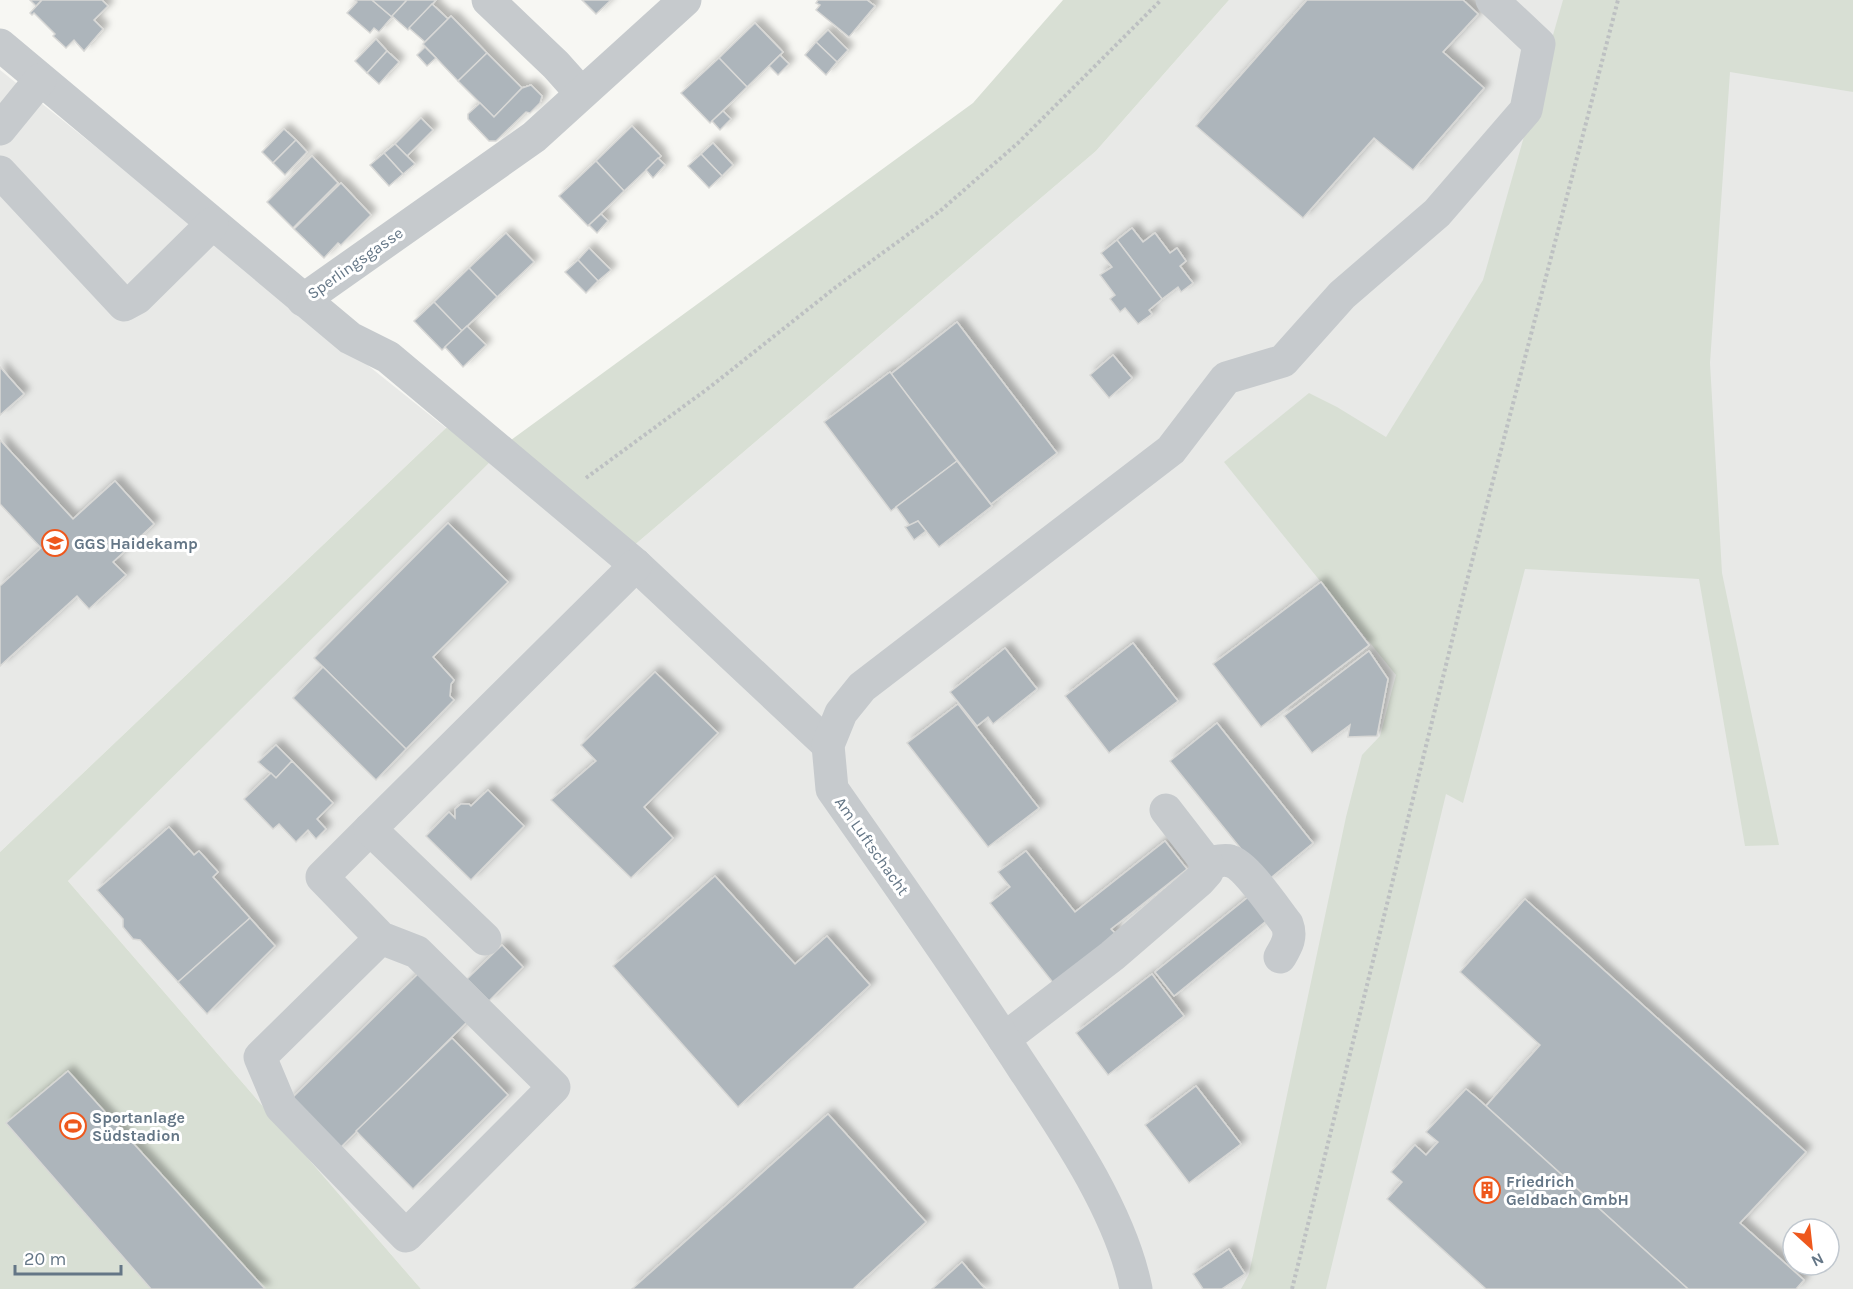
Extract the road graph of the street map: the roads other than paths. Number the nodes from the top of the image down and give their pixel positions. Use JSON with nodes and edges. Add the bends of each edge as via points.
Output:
{"nodes":[{"id":1,"x":488,"y":0,"type":"edge"},
{"id":2,"x":685,"y":0,"type":"edge"},
{"id":3,"x":1492,"y":0,"type":"edge"},
{"id":4,"x":0,"y":45,"type":"edge"},
{"id":5,"x":40,"y":80,"type":"junction"},
{"id":6,"x":581,"y":93,"type":"junction"},
{"id":7,"x":0,"y":129,"type":"edge"},
{"id":8,"x":0,"y":172,"type":"edge"},
{"id":9,"x":212,"y":224,"type":"junction"},
{"id":10,"x":303,"y":300,"type":"junction"},
{"id":11,"x":636,"y":565,"type":"junction"},
{"id":12,"x":828,"y":744,"type":"junction"},
{"id":13,"x":1166,"y":810,"type":"dead end"},
{"id":14,"x":370,"y":829,"type":"junction"},
{"id":15,"x":1207,"y":862,"type":"junction"},
{"id":16,"x":381,"y":938,"type":"junction"},
{"id":17,"x":485,"y":939,"type":"dead end"},
{"id":18,"x":1280,"y":957,"type":"dead end"},
{"id":19,"x":1004,"y":1039,"type":"junction"},
{"id":20,"x":1136,"y":1289,"type":"edge"}],
"edges":[{"from":1,"to":6,"type":"street"},
{"from":2,"to":6,"type":"street","name":"Sperlingsgasse"},
{"from":3,"to":12,"type":"street","name":"Am Luftschacht","via":[[1539,44],[1526,110],[1437,213],[1342,295],[1283,361],[1226,378],[1171,450],[862,687],[841,713]]},
{"from":4,"to":5,"type":"street","name":"Sperlingsgasse"},
{"from":5,"to":7,"type":"street"},
{"from":5,"to":9,"type":"street","name":"Sperlingsgasse"},
{"from":6,"to":10,"type":"street","name":"Sperlingsgasse","via":[[534,137]]},
{"from":8,"to":9,"type":"street","via":[[124,305],[137,298]]},
{"from":9,"to":10,"type":"street","name":"Sperlingsgasse"},
{"from":10,"to":11,"type":"street","via":[[350,338],[388,357]]},
{"from":11,"to":12,"type":"street"},
{"from":11,"to":14,"type":"street"},
{"from":12,"to":19,"type":"street","name":"Am Luftschacht","via":[[832,789]]},
{"from":13,"to":15,"type":"street"},
{"from":14,"to":16,"type":"street","via":[[322,877]]},
{"from":14,"to":17,"type":"street"},
{"from":15,"to":18,"type":"street","via":[[1236,863],[1287,924],[1288,944]]},
{"from":15,"to":19,"type":"street","via":[[1207,872],[1199,881],[1112,956]]},
{"from":16,"to":16,"type":"street","via":[[260,1057],[281,1107],[406,1236],[554,1087],[417,952]]},
{"from":19,"to":20,"type":"street","name":"Am Luftschacht","via":[[1074,1146],[1116,1227]]}]}
